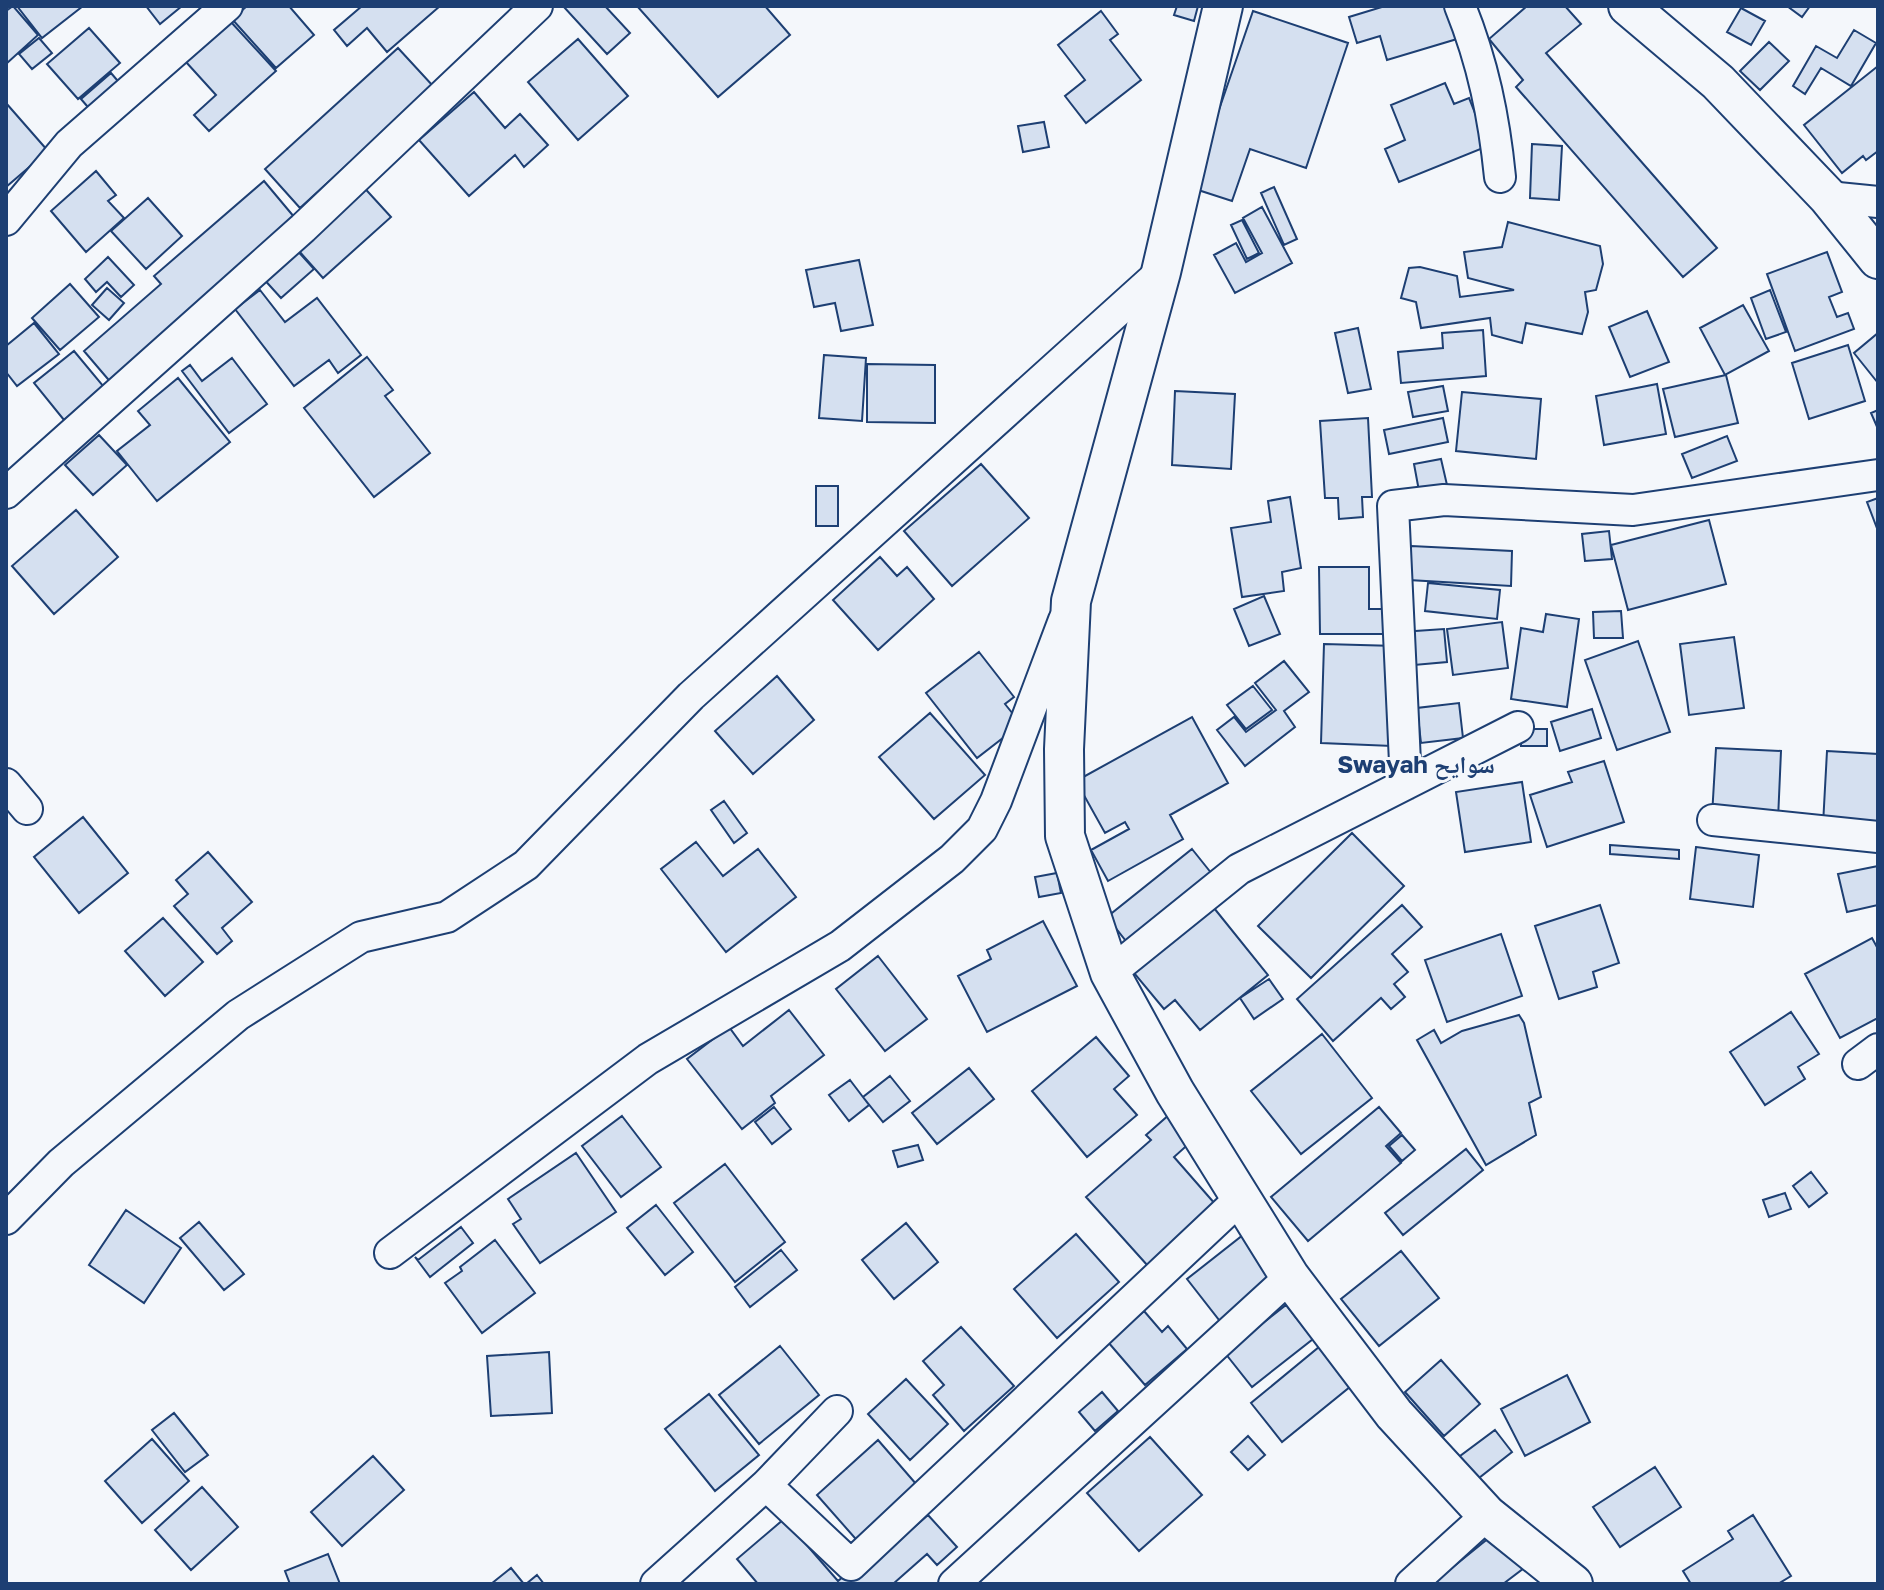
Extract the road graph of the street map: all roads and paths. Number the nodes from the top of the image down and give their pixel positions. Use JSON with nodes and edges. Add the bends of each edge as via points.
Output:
{"nodes":[{"id":1,"x":227,"y":6,"type":"edge"},
{"id":2,"x":537,"y":6,"type":"edge"},
{"id":3,"x":1223,"y":6,"type":"edge"},
{"id":4,"x":1460,"y":6,"type":"edge"},
{"id":5,"x":1628,"y":6,"type":"edge"},
{"id":6,"x":1500,"y":177,"type":"dead end"},
{"id":7,"x":1828,"y":197,"type":"junction"},
{"id":8,"x":1878,"y":202,"type":"edge"},
{"id":9,"x":6,"y":220,"type":"edge"},
{"id":10,"x":1878,"y":259,"type":"edge"},
{"id":11,"x":1161,"y":272,"type":"junction"},
{"id":12,"x":1878,"y":475,"type":"edge"},
{"id":13,"x":6,"y":493,"type":"edge"},
{"id":14,"x":1071,"y":601,"type":"junction"},
{"id":15,"x":1518,"y":727,"type":"dead end"},
{"id":16,"x":6,"y":784,"type":"edge"},
{"id":17,"x":1406,"y":784,"type":"junction"},
{"id":18,"x":27,"y":809,"type":"dead end"},
{"id":19,"x":1713,"y":820,"type":"dead end"},
{"id":20,"x":1878,"y":837,"type":"edge"},
{"id":21,"x":1110,"y":973,"type":"junction"},
{"id":22,"x":1243,"y":1196,"type":"junction"},
{"id":23,"x":6,"y":1219,"type":"edge"},
{"id":24,"x":390,"y":1253,"type":"dead end"},
{"id":25,"x":1290,"y":1277,"type":"junction"},
{"id":26,"x":837,"y":1411,"type":"dead end"},
{"id":27,"x":766,"y":1485,"type":"junction"},
{"id":28,"x":1487,"y":1515,"type":"junction"},
{"id":29,"x":656,"y":1584,"type":"edge"},
{"id":30,"x":954,"y":1584,"type":"edge"},
{"id":31,"x":1411,"y":1584,"type":"edge"},
{"id":32,"x":1573,"y":1584,"type":"edge"}],
"edges":[{"from":1,"to":9,"type":"street","via":[[69,144]]},
{"from":2,"to":13,"type":"street","via":[[303,228]]},
{"from":3,"to":11,"type":"street"},
{"from":4,"to":6,"type":"street","via":[[1477,46],[1493,111]]},
{"from":5,"to":7,"type":"street","via":[[1718,82]]},
{"from":7,"to":8,"type":"street"},
{"from":7,"to":10,"type":"street"},
{"from":11,"to":14,"type":"street"},
{"from":11,"to":23,"type":"street","via":[[691,696],[526,865],[447,917],[361,937],[238,1015],[61,1163]]},
{"from":12,"to":17,"type":"street","via":[[1633,510],[1444,500],[1393,506]]},
{"from":14,"to":21,"type":"street","via":[[1065,836]]},
{"from":14,"to":24,"type":"street","via":[[996,801],[982,829],[952,859],[840,946],[648,1059]]},
{"from":15,"to":17,"type":"street"},
{"from":16,"to":18,"type":"street"},
{"from":17,"to":21,"type":"street","via":[[1239,869]]},
{"from":19,"to":20,"type":"street"},
{"from":21,"to":22,"type":"street","via":[[1175,1092]]},
{"from":22,"to":25,"type":"street"},
{"from":22,"to":27,"type":"street","via":[[851,1565]]},
{"from":25,"to":28,"type":"street","via":[[1394,1414]]},
{"from":25,"to":30,"type":"street"},
{"from":26,"to":27,"type":"street"},
{"from":27,"to":29,"type":"street"},
{"from":28,"to":31,"type":"street"},
{"from":28,"to":32,"type":"street"}]}
